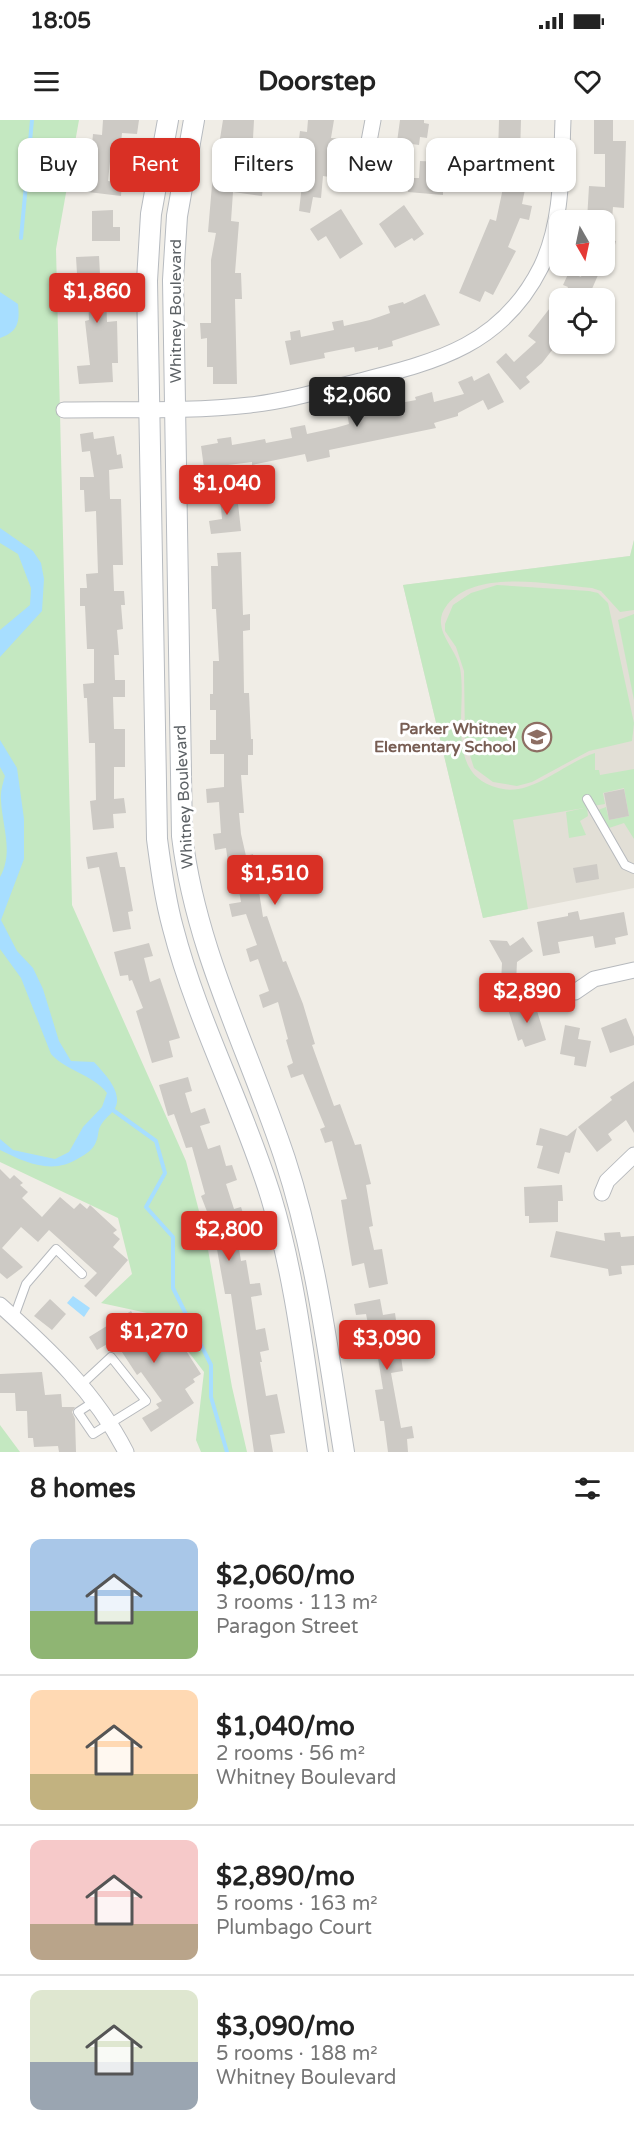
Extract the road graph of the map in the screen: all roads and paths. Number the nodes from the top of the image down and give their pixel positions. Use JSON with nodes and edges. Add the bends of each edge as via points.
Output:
{"nodes":[{"id":1,"x":168,"y":120,"type":"edge"},
{"id":2,"x":194,"y":120,"type":"edge"},
{"id":3,"x":373,"y":120,"type":"edge"},
{"id":4,"x":563,"y":120,"type":"edge"},
{"id":5,"x":370,"y":138,"type":"edge"},
{"id":6,"x":174,"y":408,"type":"junction"},
{"id":7,"x":149,"y":409,"type":"junction"},
{"id":8,"x":64,"y":410,"type":"dead end"},
{"id":9,"x":587,"y":800,"type":"dead end"},
{"id":10,"x":634,"y":869,"type":"edge"},
{"id":11,"x":634,"y":969,"type":"edge"},
{"id":12,"x":575,"y":992,"type":"dead end"},
{"id":13,"x":634,"y":1155,"type":"edge"},
{"id":14,"x":602,"y":1193,"type":"dead end"},
{"id":15,"x":82,"y":1274,"type":"dead end"},
{"id":16,"x":0,"y":1305,"type":"edge"},
{"id":17,"x":14,"y":1317,"type":"junction"},
{"id":18,"x":82,"y":1384,"type":"junction"},
{"id":19,"x":110,"y":1422,"type":"junction"},
{"id":20,"x":126,"y":1452,"type":"edge"},
{"id":21,"x":318,"y":1452,"type":"edge"},
{"id":22,"x":344,"y":1452,"type":"edge"}],
"edges":[{"from":1,"to":7,"type":"street","name":"Whitney Boulevard","via":[[148,253]]},
{"from":2,"to":6,"type":"street","name":"Whitney Boulevard","via":[[173,255]]},
{"from":3,"to":5,"type":"street"},
{"from":4,"to":6,"type":"street","via":[[560,190],[549,249],[520,300],[487,333],[447,357],[285,399],[224,408]]},
{"from":6,"to":7,"type":"street"},
{"from":6,"to":22,"type":"street","name":"Whitney Boulevard","via":[[179,765],[186,864],[209,959],[304,1218]]},
{"from":7,"to":8,"type":"street"},
{"from":7,"to":21,"type":"street","name":"Whitney Boulevard","via":[[154,808],[161,868],[184,967],[260,1165],[278,1223],[291,1279]]},
{"from":9,"to":10,"type":"lane","via":[[625,865]]},
{"from":11,"to":12,"type":"street","via":[[594,979]]},
{"from":13,"to":14,"type":"street","via":[[607,1181]]},
{"from":15,"to":17,"type":"lane","via":[[56,1250],[27,1284]]},
{"from":16,"to":17,"type":"street"},
{"from":17,"to":18,"type":"street"},
{"from":18,"to":19,"type":"street"},
{"from":18,"to":19,"type":"lane","via":[[111,1356],[146,1401]]},
{"from":19,"to":20,"type":"street"}]}
